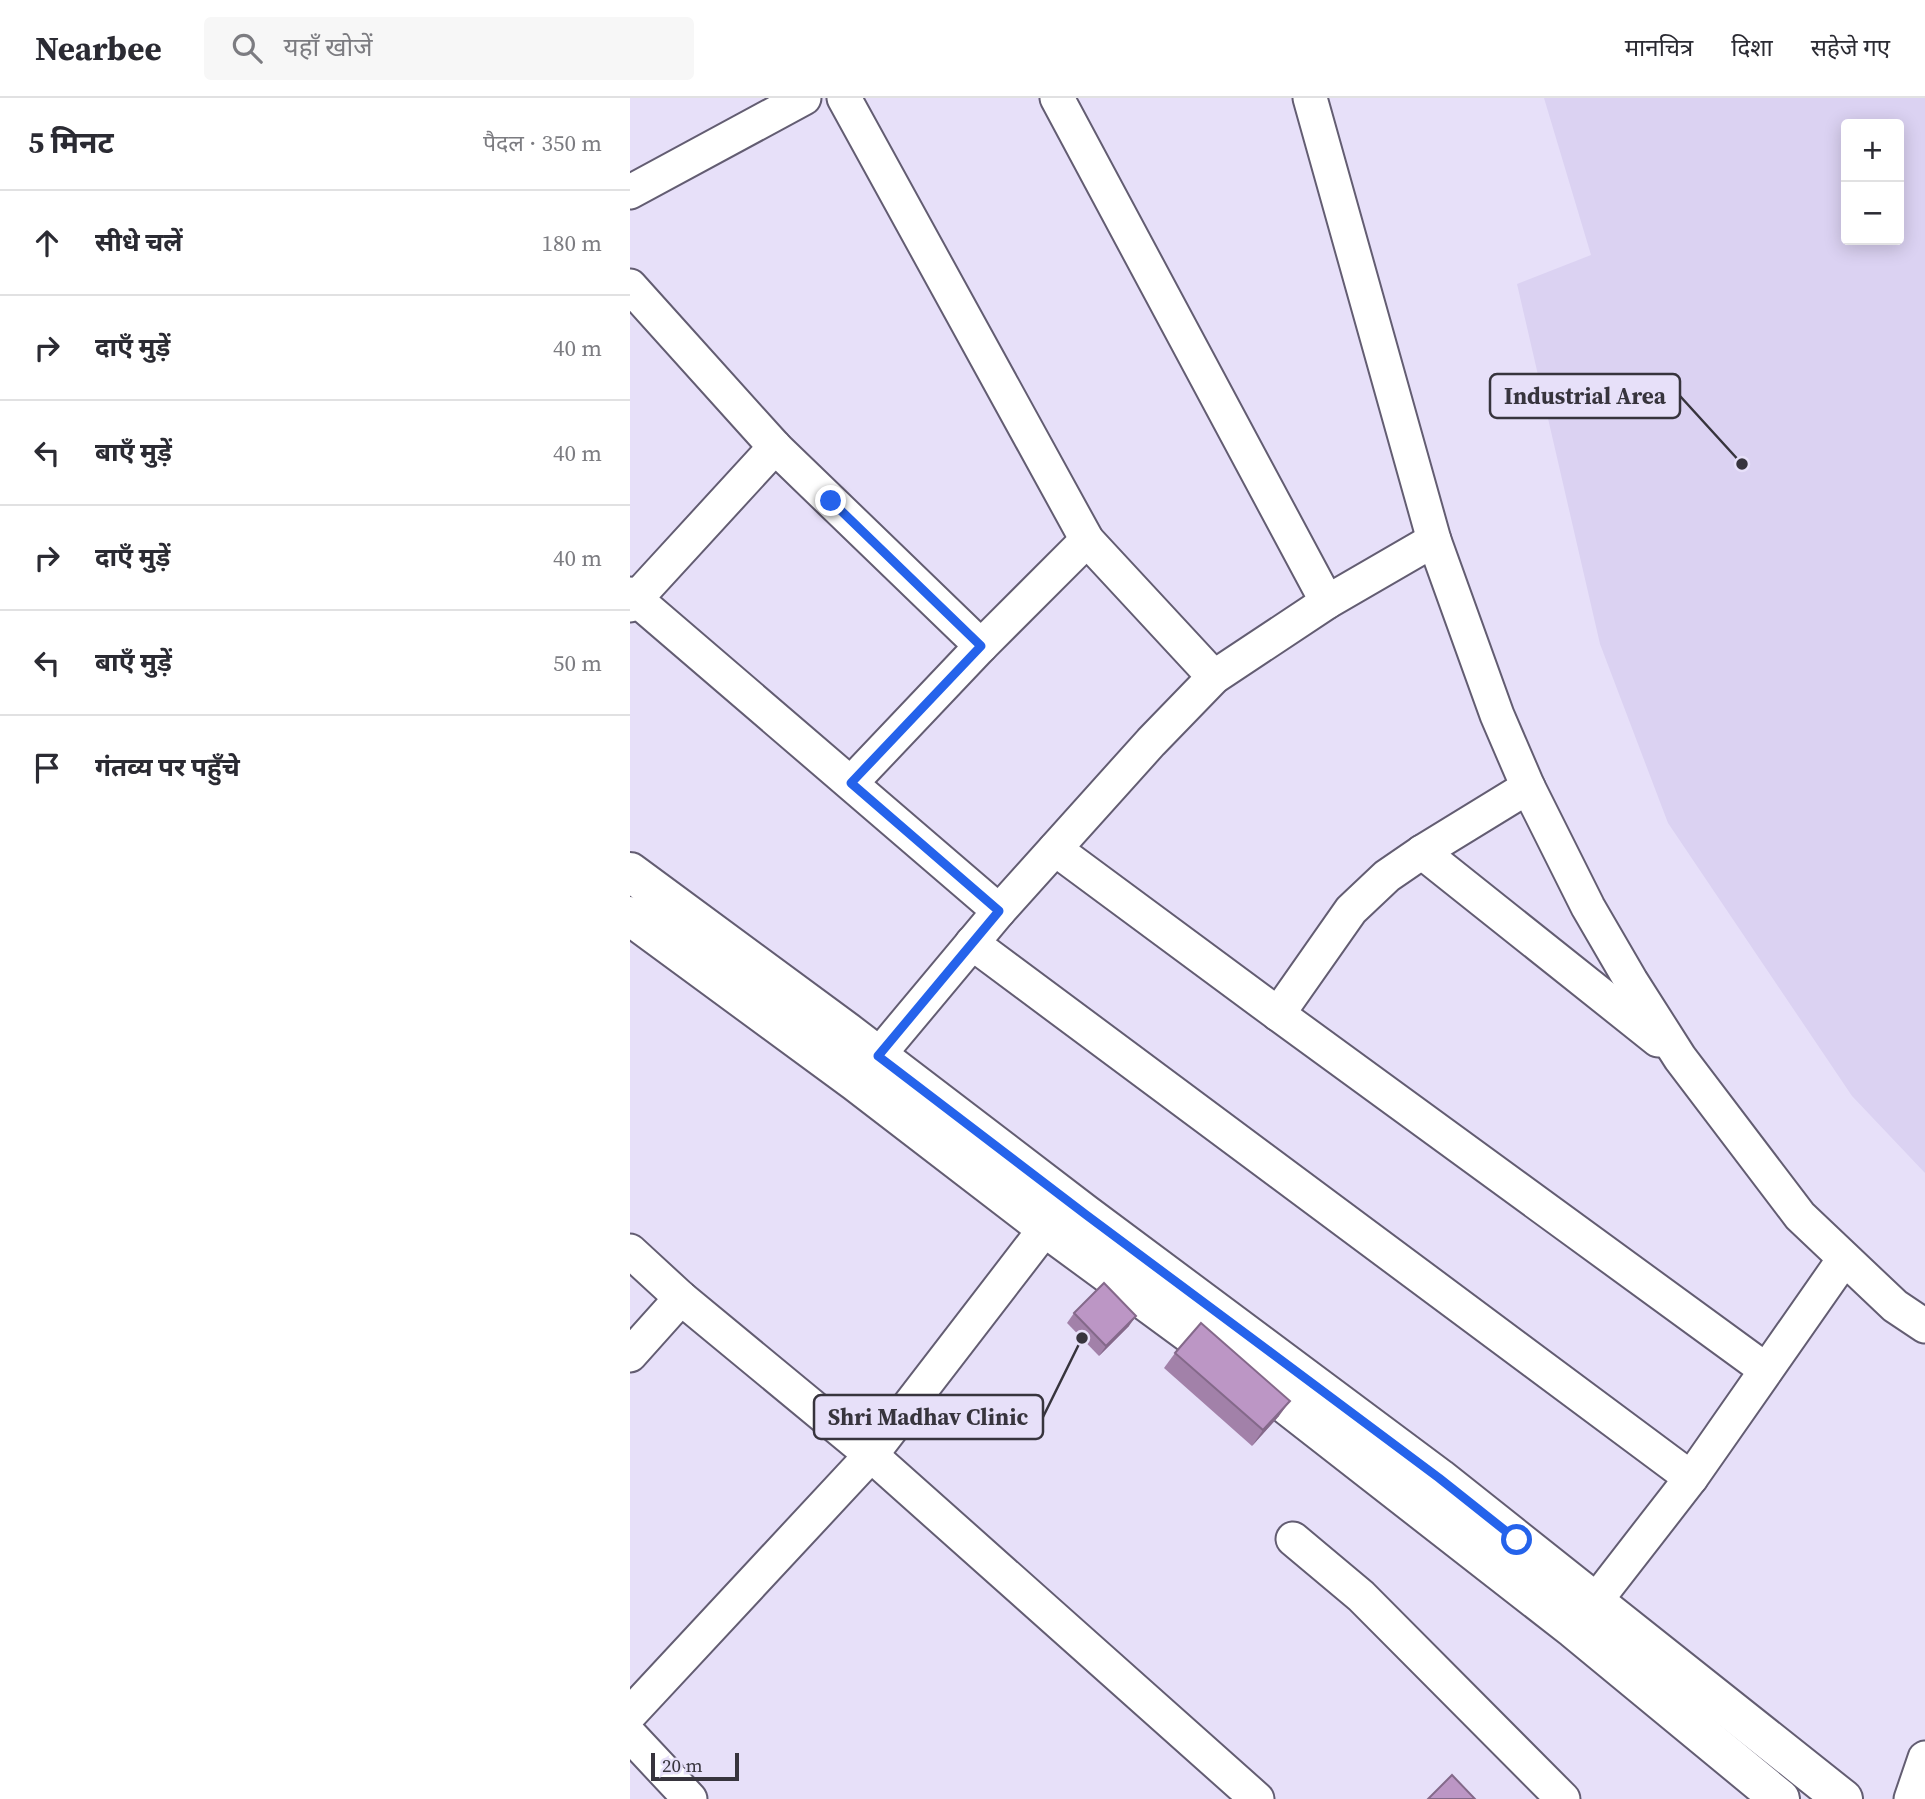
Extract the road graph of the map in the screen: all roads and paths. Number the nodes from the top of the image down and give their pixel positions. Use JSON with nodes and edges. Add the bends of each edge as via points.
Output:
{"nodes":[{"id":1,"x":804,"y":98,"type":"edge"},
{"id":2,"x":844,"y":98,"type":"edge"},
{"id":3,"x":1057,"y":98,"type":"edge"},
{"id":4,"x":1310,"y":98,"type":"edge"},
{"id":5,"x":630,"y":192,"type":"edge"},
{"id":6,"x":630,"y":286,"type":"edge"},
{"id":7,"x":775,"y":447,"type":"junction"},
{"id":8,"x":1087,"y":540,"type":"junction"},
{"id":9,"x":1434,"y":540,"type":"junction"},
{"id":10,"x":632,"y":599,"type":"edge"},
{"id":11,"x":1327,"y":602,"type":"junction"},
{"id":12,"x":981,"y":646,"type":"junction"},
{"id":13,"x":1214,"y":677,"type":"junction"},
{"id":14,"x":851,"y":783,"type":"junction"},
{"id":15,"x":1528,"y":788,"type":"junction"},
{"id":16,"x":1055,"y":849,"type":"junction"},
{"id":17,"x":1422,"y":852,"type":"junction"},
{"id":18,"x":630,"y":872,"type":"edge"},
{"id":19,"x":999,"y":911,"type":"junction"},
{"id":20,"x":630,"y":916,"type":"edge"},
{"id":21,"x":972,"y":943,"type":"junction"},
{"id":22,"x":1278,"y":1014,"type":"junction"},
{"id":23,"x":1681,"y":1058,"type":"junction"},
{"id":24,"x":867,"y":1069,"type":"junction"},
{"id":25,"x":1057,"y":1214,"type":"junction"},
{"id":26,"x":630,"y":1251,"type":"edge"},
{"id":27,"x":1844,"y":1259,"type":"junction"},
{"id":28,"x":681,"y":1298,"type":"junction"},
{"id":29,"x":1925,"y":1326,"type":"edge"},
{"id":30,"x":630,"y":1355,"type":"edge"},
{"id":31,"x":1766,"y":1370,"type":"junction"},
{"id":32,"x":871,"y":1455,"type":"junction"},
{"id":33,"x":1691,"y":1478,"type":"junction"},
{"id":34,"x":1293,"y":1539,"type":"dead end"},
{"id":35,"x":1585,"y":1615,"type":"junction"},
{"id":36,"x":630,"y":1714,"type":"edge"},
{"id":37,"x":630,"y":1735,"type":"edge"},
{"id":38,"x":1925,"y":1758,"type":"edge"},
{"id":39,"x":690,"y":1799,"type":"edge"},
{"id":40,"x":1257,"y":1799,"type":"edge"},
{"id":41,"x":1563,"y":1799,"type":"edge"},
{"id":42,"x":1780,"y":1799,"type":"edge"},
{"id":43,"x":1843,"y":1799,"type":"edge"},
{"id":44,"x":1911,"y":1799,"type":"edge"}],
"edges":[{"from":1,"to":5,"type":"street"},
{"from":2,"to":8,"type":"street"},
{"from":3,"to":11,"type":"street"},
{"from":4,"to":9,"type":"street"},
{"from":6,"to":7,"type":"street"},
{"from":7,"to":10,"type":"street"},
{"from":7,"to":12,"type":"street"},
{"from":8,"to":12,"type":"street"},
{"from":8,"to":13,"type":"street"},
{"from":9,"to":11,"type":"street"},
{"from":9,"to":15,"type":"street"},
{"from":10,"to":14,"type":"street"},
{"from":11,"to":13,"type":"street"},
{"from":12,"to":14,"type":"street"},
{"from":13,"to":16,"type":"street"},
{"from":14,"to":19,"type":"street"},
{"from":15,"to":17,"type":"street"},
{"from":15,"to":23,"type":"street","via":[[1588,907]]},
{"from":16,"to":19,"type":"street"},
{"from":16,"to":22,"type":"street"},
{"from":17,"to":22,"type":"street","via":[[1387,876],[1351,910]]},
{"from":17,"to":23,"type":"street"},
{"from":18,"to":24,"type":"main road"},
{"from":19,"to":21,"type":"street"},
{"from":20,"to":24,"type":"main road"},
{"from":21,"to":24,"type":"street"},
{"from":21,"to":33,"type":"street"},
{"from":22,"to":31,"type":"street"},
{"from":23,"to":27,"type":"street","via":[[1800,1216]]},
{"from":24,"to":25,"type":"main road"},
{"from":25,"to":32,"type":"street"},
{"from":25,"to":35,"type":"main road","via":[[1153,1286],[1279,1399]]},
{"from":26,"to":28,"type":"street"},
{"from":27,"to":29,"type":"street","via":[[1895,1306]]},
{"from":27,"to":31,"type":"street"},
{"from":28,"to":30,"type":"street"},
{"from":28,"to":32,"type":"street"},
{"from":31,"to":33,"type":"street"},
{"from":32,"to":36,"type":"street"},
{"from":32,"to":40,"type":"street"},
{"from":33,"to":35,"type":"street"},
{"from":34,"to":41,"type":"street","via":[[1361,1596]]},
{"from":35,"to":42,"type":"main road"},
{"from":35,"to":43,"type":"main road"},
{"from":37,"to":39,"type":"street"},
{"from":38,"to":44,"type":"street"}]}
